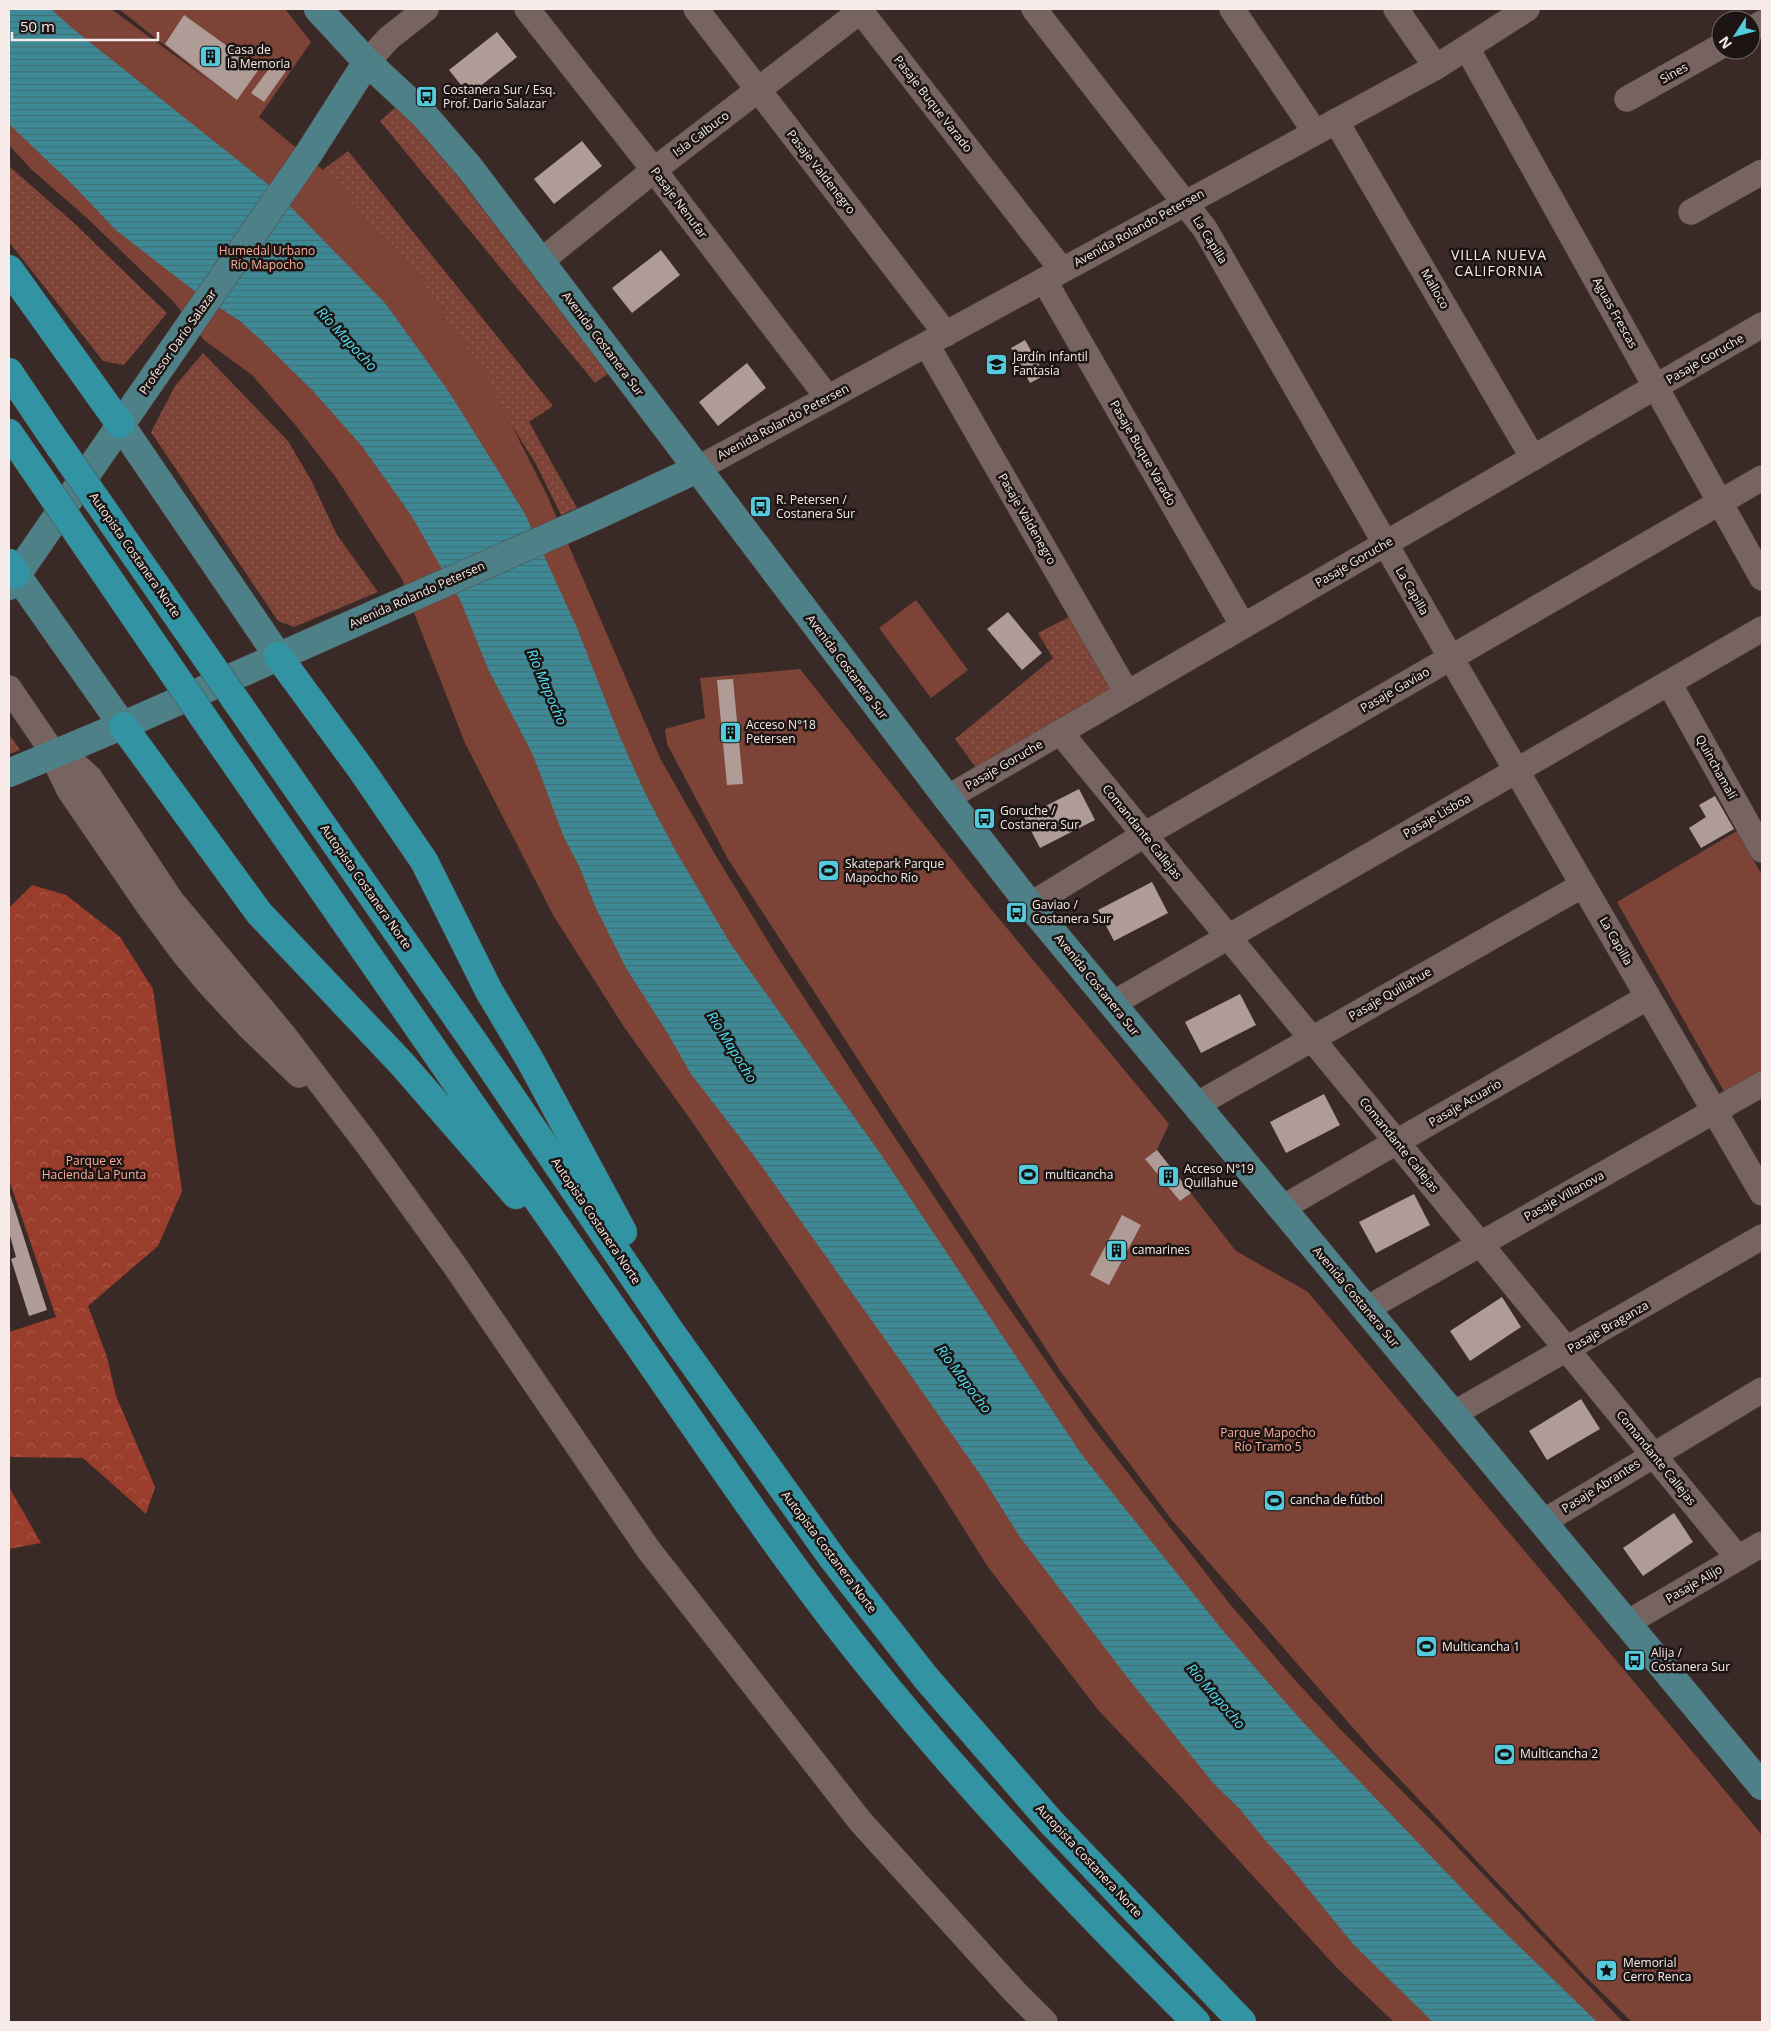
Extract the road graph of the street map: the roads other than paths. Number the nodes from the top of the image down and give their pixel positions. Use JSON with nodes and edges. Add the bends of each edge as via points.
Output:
{"nodes":[{"id":1,"x":318,"y":9,"type":"edge"},
{"id":2,"x":426,"y":9,"type":"edge"},
{"id":3,"x":527,"y":9,"type":"edge"},
{"id":4,"x":696,"y":9,"type":"edge"},
{"id":5,"x":861,"y":9,"type":"edge"},
{"id":6,"x":1034,"y":9,"type":"edge"},
{"id":7,"x":1232,"y":9,"type":"edge"},
{"id":8,"x":1396,"y":9,"type":"edge"},
{"id":9,"x":1527,"y":9,"type":"edge"},
{"id":10,"x":1467,"y":48,"type":"junction"},
{"id":11,"x":1711,"y":52,"type":"edge"},
{"id":12,"x":367,"y":62,"type":"junction"},
{"id":13,"x":1436,"y":67,"type":"junction"},
{"id":14,"x":758,"y":90,"type":"junction"},
{"id":15,"x":1627,"y":99,"type":"dead end"},
{"id":16,"x":1325,"y":126,"type":"junction"},
{"id":17,"x":654,"y":170,"type":"junction"},
{"id":18,"x":1762,"y":172,"type":"edge"},
{"id":19,"x":1185,"y":202,"type":"junction"},
{"id":20,"x":1691,"y":212,"type":"dead end"},
{"id":21,"x":542,"y":261,"type":"junction"},
{"id":22,"x":9,"y":269,"type":"edge"},
{"id":23,"x":1053,"y":275,"type":"junction"},
{"id":24,"x":1762,"y":325,"type":"edge"},
{"id":25,"x":936,"y":339,"type":"junction"},
{"id":26,"x":9,"y":372,"type":"edge"},
{"id":27,"x":1656,"y":387,"type":"junction"},
{"id":28,"x":828,"y":398,"type":"junction"},
{"id":29,"x":120,"y":424,"type":"junction"},
{"id":30,"x":9,"y":433,"type":"edge"},
{"id":31,"x":1533,"y":458,"type":"junction"},
{"id":32,"x":697,"y":469,"type":"junction"},
{"id":33,"x":1762,"y":478,"type":"edge"},
{"id":34,"x":1720,"y":502,"type":"junction"},
{"id":35,"x":1385,"y":544,"type":"junction"},
{"id":36,"x":11,"y":574,"type":"edge"},
{"id":37,"x":1762,"y":578,"type":"edge"},
{"id":38,"x":1243,"y":626,"type":"junction"},
{"id":39,"x":1762,"y":629,"type":"edge"},
{"id":40,"x":278,"y":656,"type":"junction"},
{"id":41,"x":1451,"y":658,"type":"junction"},
{"id":42,"x":1669,"y":683,"type":"junction"},
{"id":43,"x":9,"y":688,"type":"edge"},
{"id":44,"x":1128,"y":693,"type":"junction"},
{"id":45,"x":123,"y":726,"type":"junction"},
{"id":46,"x":1060,"y":732,"type":"junction"},
{"id":47,"x":54,"y":754,"type":"junction"},
{"id":48,"x":1516,"y":770,"type":"junction"},
{"id":49,"x":9,"y":773,"type":"edge"},
{"id":50,"x":946,"y":798,"type":"junction"},
{"id":51,"x":1144,"y":835,"type":"junction"},
{"id":52,"x":1762,"y":850,"type":"edge"},
{"id":53,"x":1583,"y":885,"type":"junction"},
{"id":54,"x":1030,"y":905,"type":"junction"},
{"id":55,"x":1228,"y":936,"type":"junction"},
{"id":56,"x":1648,"y":997,"type":"junction"},
{"id":57,"x":1112,"y":1004,"type":"junction"},
{"id":58,"x":1312,"y":1038,"type":"junction"},
{"id":59,"x":1762,"y":1084,"type":"edge"},
{"id":60,"x":1196,"y":1105,"type":"junction"},
{"id":61,"x":1714,"y":1111,"type":"junction"},
{"id":62,"x":1396,"y":1142,"type":"junction"},
{"id":63,"x":1762,"y":1193,"type":"edge"},
{"id":64,"x":1282,"y":1208,"type":"junction"},
{"id":65,"x":1762,"y":1238,"type":"edge"},
{"id":66,"x":1480,"y":1244,"type":"junction"},
{"id":67,"x":1366,"y":1309,"type":"junction"},
{"id":68,"x":631,"y":1334,"type":"junction"},
{"id":69,"x":672,"y":1335,"type":"junction"},
{"id":70,"x":1567,"y":1350,"type":"junction"},
{"id":71,"x":1762,"y":1390,"type":"edge"},
{"id":72,"x":1453,"y":1414,"type":"junction"},
{"id":73,"x":1653,"y":1454,"type":"junction"},
{"id":74,"x":1543,"y":1522,"type":"junction"},
{"id":75,"x":1762,"y":1544,"type":"edge"},
{"id":76,"x":1738,"y":1558,"type":"junction"},
{"id":77,"x":1627,"y":1623,"type":"junction"},
{"id":78,"x":1762,"y":1786,"type":"edge"},
{"id":79,"x":1046,"y":2022,"type":"edge"},
{"id":80,"x":1196,"y":2022,"type":"edge"},
{"id":81,"x":1242,"y":2022,"type":"edge"}],
"edges":[{"from":1,"to":12,"type":"main road","name":"Avenida Costanera Sur"},
{"from":2,"to":12,"type":"street","name":"Profesor Darío Salazar","via":[[389,38]]},
{"from":3,"to":17,"type":"street","name":"Pasaje Nenufar"},
{"from":4,"to":14,"type":"street","name":"Pasaje Valdenegro"},
{"from":5,"to":14,"type":"street","name":"Isla Calbuco"},
{"from":5,"to":23,"type":"street","name":"Pasaje Buque Varado"},
{"from":6,"to":19,"type":"street","name":"La Capilla"},
{"from":7,"to":16,"type":"street","name":"Malloco"},
{"from":8,"to":13,"type":"street"},
{"from":9,"to":10,"type":"street","name":"Avenida Rolando Petersen"},
{"from":10,"to":13,"type":"street","name":"Avenida Rolando Petersen"},
{"from":10,"to":27,"type":"street","name":"Aguas Frescas"},
{"from":11,"to":15,"type":"street","name":"Sines"},
{"from":12,"to":21,"type":"main road","name":"Avenida Costanera Sur","via":[[424,115]]},
{"from":12,"to":29,"type":"main road","name":"Profesor Darío Salazar","via":[[178,345]]},
{"from":13,"to":16,"type":"street","name":"Avenida Rolando Petersen"},
{"from":14,"to":17,"type":"street","name":"Isla Calbuco"},
{"from":14,"to":25,"type":"street","name":"Pasaje Valdenegro"},
{"from":16,"to":19,"type":"street","name":"Avenida Rolando Petersen"},
{"from":16,"to":31,"type":"street","name":"Malloco"},
{"from":17,"to":21,"type":"street","name":"Isla Calbuco"},
{"from":17,"to":28,"type":"street","name":"Pasaje Nenufar"},
{"from":18,"to":20,"type":"street"},
{"from":19,"to":23,"type":"street","name":"Avenida Rolando Petersen"},
{"from":19,"to":35,"type":"street","name":"La Capilla","via":[[1211,240]]},
{"from":21,"to":32,"type":"main road","name":"Avenida Costanera Sur"},
{"from":22,"to":29,"type":"highway"},
{"from":23,"to":25,"type":"street","name":"Avenida Rolando Petersen"},
{"from":23,"to":38,"type":"street","name":"Pasaje Buque Varado"},
{"from":24,"to":27,"type":"street","name":"Pasaje Goruche"},
{"from":25,"to":28,"type":"street","name":"Avenida Rolando Petersen"},
{"from":25,"to":44,"type":"street","name":"Pasaje Valdenegro"},
{"from":26,"to":69,"type":"highway","name":"Autopista Costanera Norte","bridge":true,"via":[[478,1048]]},
{"from":27,"to":31,"type":"street","name":"Pasaje Goruche"},
{"from":27,"to":34,"type":"street","name":"Aguas Frescas"},
{"from":28,"to":32,"type":"street","name":"Avenida Rolando Petersen"},
{"from":29,"to":36,"type":"main road","name":"Profesor Darío Salazar"},
{"from":29,"to":40,"type":"main road"},
{"from":30,"to":68,"type":"highway","bridge":true},
{"from":31,"to":35,"type":"street","name":"Pasaje Goruche"},
{"from":32,"to":40,"type":"main road","name":"Avenida Rolando Petersen"},
{"from":32,"to":50,"type":"main road","name":"Avenida Costanera Sur"},
{"from":33,"to":34,"type":"street","name":"Pasaje Gaviao"},
{"from":34,"to":37,"type":"street","name":"Aguas Frescas"},
{"from":34,"to":41,"type":"street","name":"Pasaje Gaviao"},
{"from":35,"to":38,"type":"street","name":"Pasaje Goruche"},
{"from":35,"to":41,"type":"street","name":"La Capilla"},
{"from":36,"to":45,"type":"main road"},
{"from":38,"to":44,"type":"street","name":"Pasaje Goruche"},
{"from":39,"to":42,"type":"street","name":"Pasaje Lisboa"},
{"from":40,"to":45,"type":"main road","name":"Avenida Rolando Petersen"},
{"from":40,"to":69,"type":"highway","via":[[424,860],[489,991],[534,1067],[645,1273]]},
{"from":41,"to":48,"type":"street","name":"La Capilla"},
{"from":41,"to":51,"type":"street","name":"Pasaje Gaviao"},
{"from":42,"to":48,"type":"street","name":"Pasaje Lisboa"},
{"from":42,"to":52,"type":"street","name":"Quinchamalí"},
{"from":43,"to":47,"type":"street"},
{"from":44,"to":46,"type":"street","name":"Pasaje Goruche"},
{"from":45,"to":47,"type":"main road","name":"Avenida Rolando Petersen"},
{"from":45,"to":68,"type":"highway","via":[[259,913],[402,1064]]},
{"from":46,"to":50,"type":"street","name":"Pasaje Goruche"},
{"from":46,"to":51,"type":"street","name":"Comandante Callejas"},
{"from":47,"to":49,"type":"main road","name":"Avenida Rolando Petersen"},
{"from":47,"to":79,"type":"street","via":[[75,764],[90,778],[171,900],[284,1034],[367,1144],[455,1266],[648,1549],[713,1634],[860,1821]]},
{"from":48,"to":53,"type":"street","name":"La Capilla"},
{"from":48,"to":55,"type":"street","name":"Pasaje Lisboa"},
{"from":50,"to":54,"type":"main road","name":"Avenida Costanera Sur"},
{"from":51,"to":54,"type":"street","name":"Pasaje Gaviao"},
{"from":51,"to":55,"type":"street","name":"Comandante Callejas"},
{"from":53,"to":56,"type":"street","name":"La Capilla"},
{"from":53,"to":58,"type":"street","name":"Pasaje Quillahue"},
{"from":54,"to":57,"type":"main road","name":"Avenida Costanera Sur"},
{"from":55,"to":57,"type":"street","name":"Pasaje Lisboa"},
{"from":55,"to":58,"type":"street","name":"Comandante Callejas"},
{"from":56,"to":61,"type":"street","name":"La Capilla"},
{"from":56,"to":62,"type":"street","name":"Pasaje Acuario"},
{"from":57,"to":60,"type":"main road","name":"Avenida Costanera Sur"},
{"from":58,"to":60,"type":"street","name":"Pasaje Quillahue"},
{"from":58,"to":62,"type":"street","name":"Comandante Callejas"},
{"from":59,"to":61,"type":"street","name":"Pasaje Villanova"},
{"from":60,"to":64,"type":"main road","name":"Avenida Costanera Sur"},
{"from":61,"to":63,"type":"street","name":"La Capilla"},
{"from":61,"to":66,"type":"street","name":"Pasaje Villanova"},
{"from":62,"to":64,"type":"street","name":"Pasaje Acuario"},
{"from":62,"to":66,"type":"street","name":"Comandante Callejas"},
{"from":64,"to":67,"type":"main road","name":"Avenida Costanera Sur"},
{"from":65,"to":70,"type":"street","name":"Pasaje Braganza"},
{"from":66,"to":67,"type":"street","name":"Pasaje Villanova"},
{"from":66,"to":70,"type":"street","name":"Comandante Callejas"},
{"from":67,"to":72,"type":"main road","name":"Avenida Costanera Sur"},
{"from":68,"to":80,"type":"highway","via":[[806,1583],[901,1705],[1028,1850]]},
{"from":69,"to":81,"type":"highway","name":"Autopista Costanera Norte","via":[[798,1511],[926,1678],[1050,1821]]},
{"from":70,"to":72,"type":"street","name":"Pasaje Braganza"},
{"from":70,"to":73,"type":"street","name":"Comandante Callejas"},
{"from":71,"to":73,"type":"street","name":"Pasaje Abrantes"},
{"from":72,"to":74,"type":"main road","name":"Avenida Costanera Sur"},
{"from":73,"to":74,"type":"street","name":"Pasaje Abrantes"},
{"from":73,"to":76,"type":"street","name":"Comandante Callejas"},
{"from":74,"to":77,"type":"main road","name":"Avenida Costanera Sur"},
{"from":75,"to":76,"type":"street","name":"Pasaje Alijo"},
{"from":76,"to":77,"type":"street","name":"Pasaje Alijo"},
{"from":77,"to":78,"type":"main road","name":"Avenida Costanera Sur"}]}
